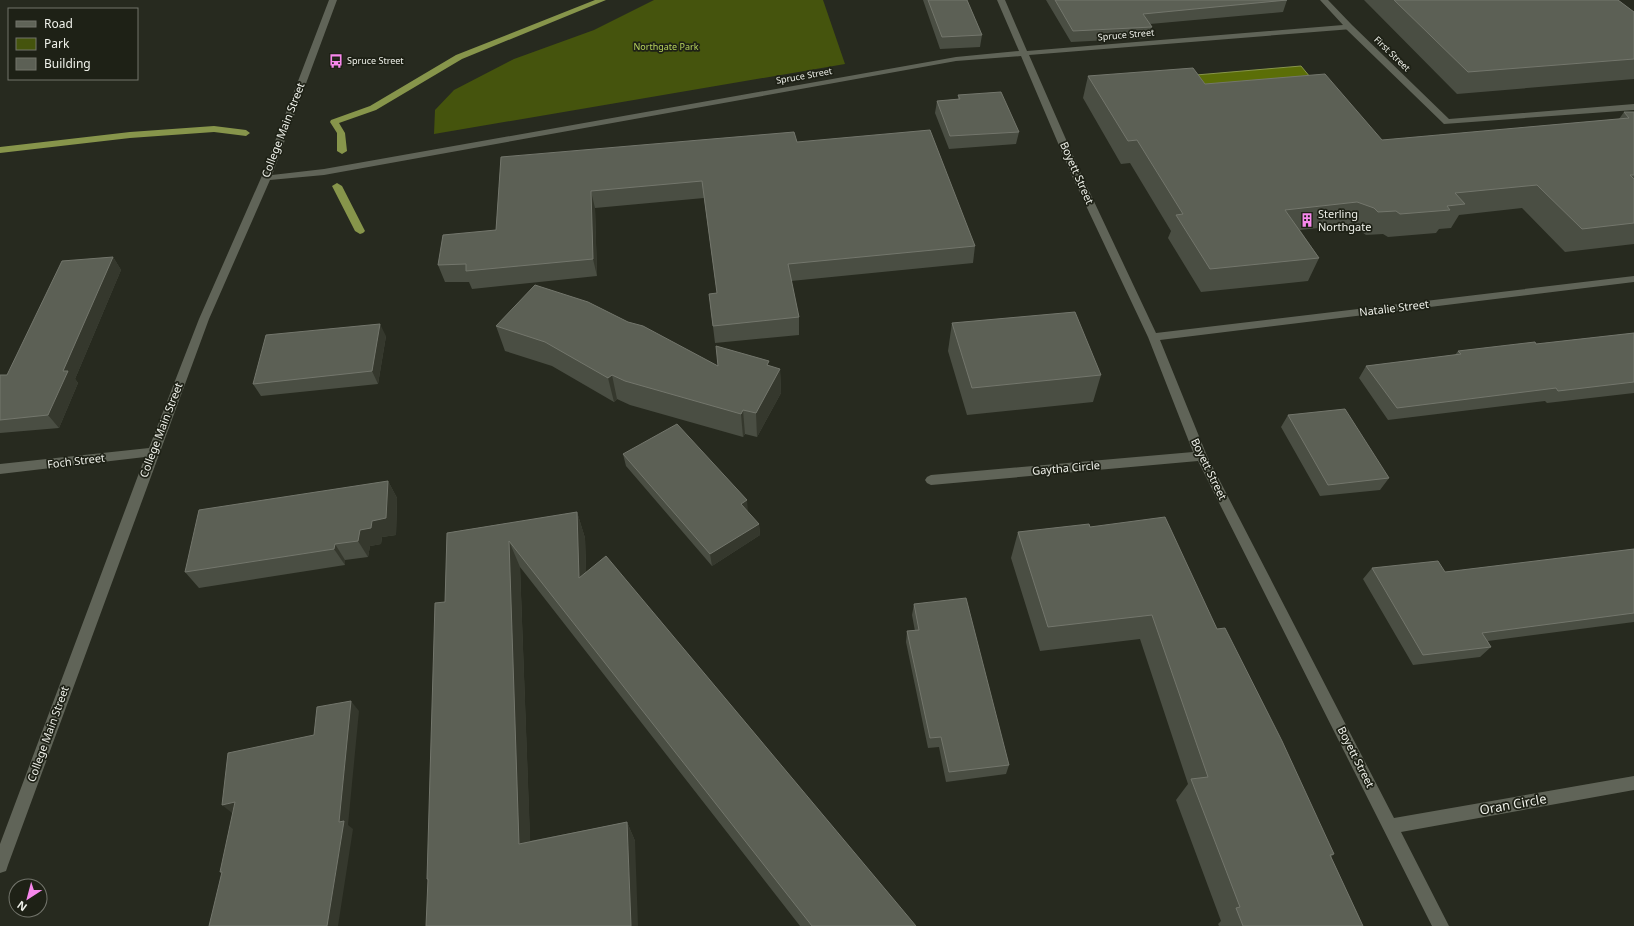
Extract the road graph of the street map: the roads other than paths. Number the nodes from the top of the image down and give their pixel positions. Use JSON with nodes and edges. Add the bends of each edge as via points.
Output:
{"nodes":[{"id":1,"x":333,"y":0,"type":"edge"},
{"id":2,"x":1001,"y":0,"type":"edge"},
{"id":3,"x":1324,"y":0,"type":"edge"},
{"id":4,"x":1349,"y":26,"type":"junction"},
{"id":5,"x":1025,"y":53,"type":"junction"},
{"id":6,"x":1634,"y":107,"type":"edge"},
{"id":7,"x":266,"y":178,"type":"junction"},
{"id":8,"x":1634,"y":279,"type":"edge"},
{"id":9,"x":1153,"y":337,"type":"junction"},
{"id":10,"x":153,"y":452,"type":"junction"},
{"id":11,"x":1201,"y":456,"type":"junction"},
{"id":12,"x":0,"y":469,"type":"edge"},
{"id":13,"x":931,"y":480,"type":"dead end"},
{"id":14,"x":1634,"y":783,"type":"edge"},
{"id":15,"x":1391,"y":826,"type":"junction"},
{"id":16,"x":0,"y":865,"type":"edge"},
{"id":17,"x":1441,"y":926,"type":"edge"}],
"edges":[{"from":1,"to":7,"type":"street","name":"College Main Street"},
{"from":2,"to":5,"type":"street","name":"Boyett Street"},
{"from":3,"to":4,"type":"street","name":"First Street"},
{"from":4,"to":5,"type":"street","name":"Spruce Street"},
{"from":4,"to":6,"type":"street","name":"First Street","via":[[1447,122]]},
{"from":5,"to":7,"type":"street","name":"Spruce Street","via":[[956,59],[318,173]]},
{"from":5,"to":9,"type":"street","name":"Boyett Street","via":[[1077,176]]},
{"from":7,"to":10,"type":"street","name":"College Main Street","via":[[234,256],[204,319]]},
{"from":8,"to":9,"type":"street","name":"Natalie Street"},
{"from":9,"to":11,"type":"street","name":"Boyett Street"},
{"from":10,"to":12,"type":"street","name":"Foch Street"},
{"from":10,"to":16,"type":"street","name":"College Main Street"},
{"from":11,"to":13,"type":"street","name":"Gaytha Circle"},
{"from":11,"to":15,"type":"street","name":"Boyett Street"},
{"from":14,"to":15,"type":"street","name":"Oran Circle"},
{"from":15,"to":17,"type":"street","name":"Boyett Street"}]}
